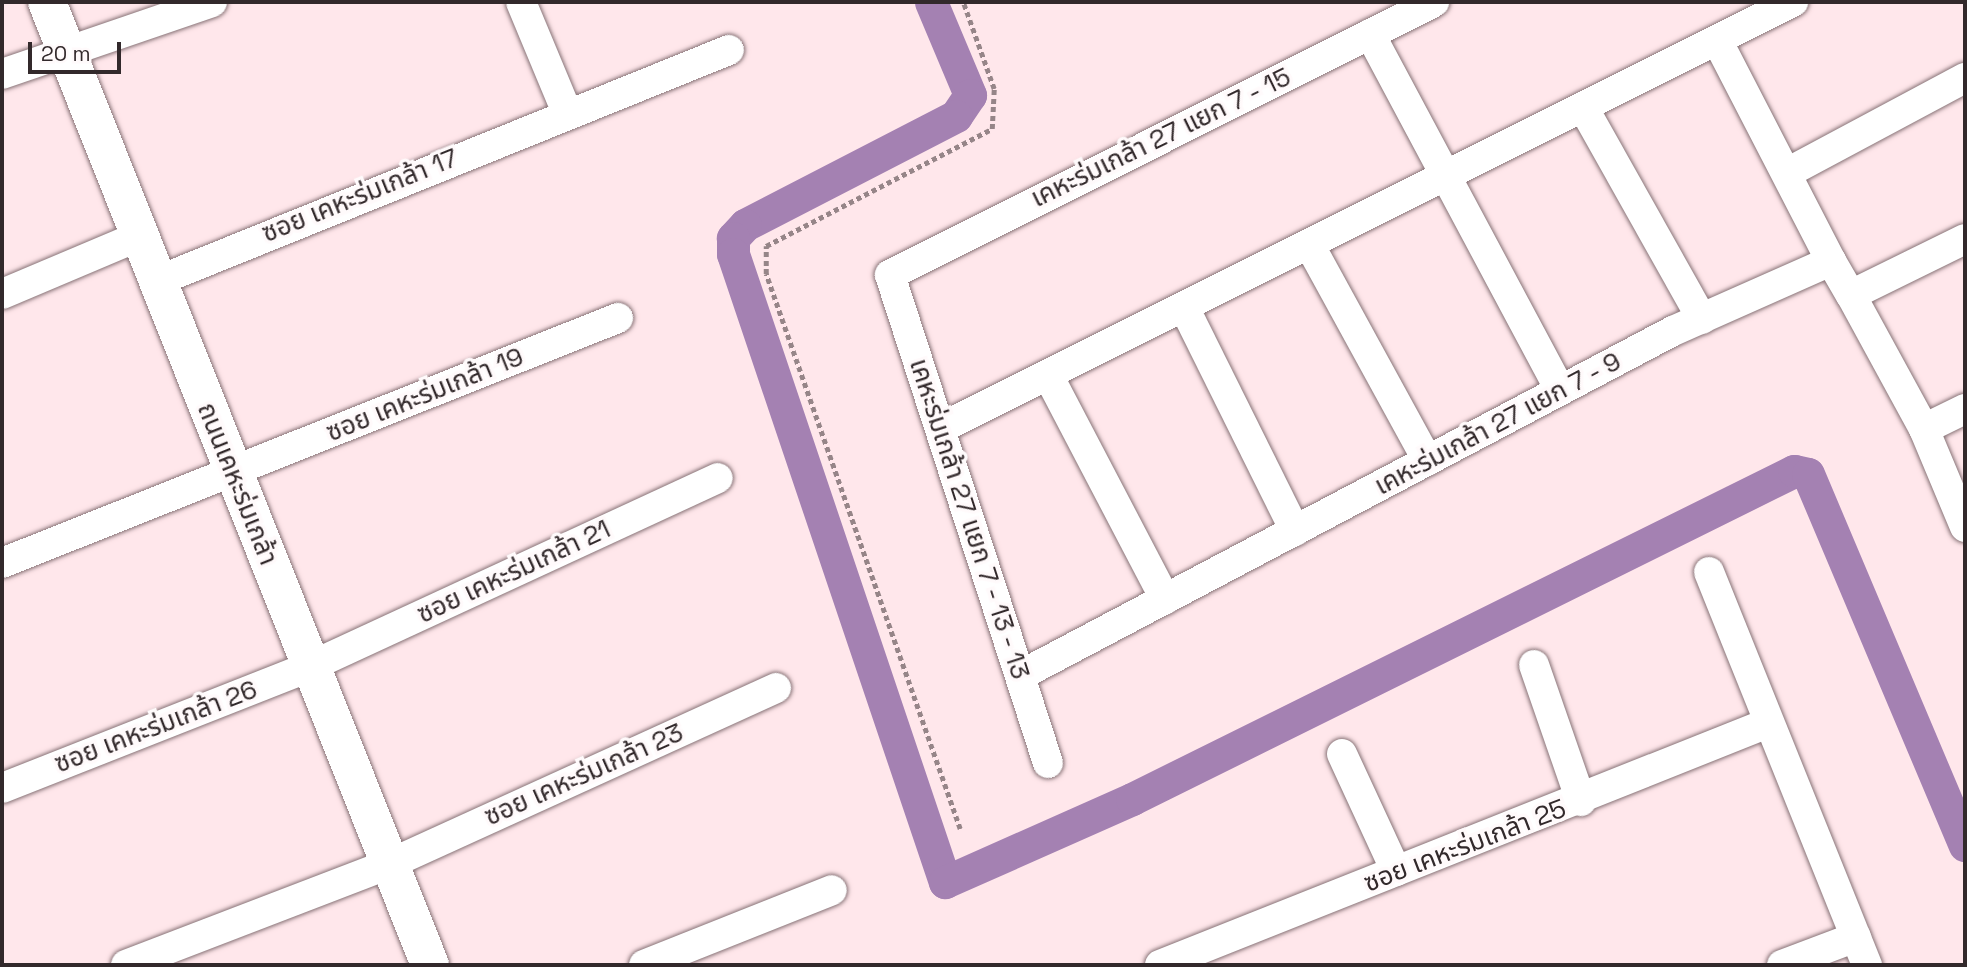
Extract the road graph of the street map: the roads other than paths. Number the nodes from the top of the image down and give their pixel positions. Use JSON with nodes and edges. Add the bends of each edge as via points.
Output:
{"nodes":[{"id":1,"x":47,"y":2,"type":"edge"},
{"id":2,"x":212,"y":2,"type":"edge"},
{"id":3,"x":520,"y":2,"type":"edge"},
{"id":4,"x":1434,"y":2,"type":"edge"},
{"id":5,"x":1793,"y":2,"type":"edge"},
{"id":6,"x":1370,"y":34,"type":"junction"},
{"id":7,"x":1717,"y":40,"type":"junction"},
{"id":8,"x":729,"y":50,"type":"dead end"},
{"id":9,"x":68,"y":55,"type":"junction"},
{"id":10,"x":2,"y":74,"type":"edge"},
{"id":11,"x":1965,"y":78,"type":"edge"},
{"id":12,"x":1583,"y":107,"type":"junction"},
{"id":13,"x":566,"y":110,"type":"junction"},
{"id":14,"x":1787,"y":173,"type":"junction"},
{"id":15,"x":1447,"y":176,"type":"junction"},
{"id":16,"x":137,"y":237,"type":"junction"},
{"id":17,"x":1965,"y":239,"type":"edge"},
{"id":18,"x":1309,"y":244,"type":"junction"},
{"id":19,"x":1831,"y":261,"type":"junction"},
{"id":20,"x":890,"y":275,"type":"joint"},
{"id":21,"x":155,"y":282,"type":"junction"},
{"id":22,"x":2,"y":294,"type":"edge"},
{"id":23,"x":1851,"y":295,"type":"junction"},
{"id":24,"x":1184,"y":307,"type":"junction"},
{"id":25,"x":618,"y":318,"type":"dead end"},
{"id":26,"x":1702,"y":319,"type":"junction"},
{"id":27,"x":1048,"y":375,"type":"junction"},
{"id":28,"x":1560,"y":390,"type":"junction"},
{"id":29,"x":1965,"y":409,"type":"edge"},
{"id":30,"x":941,"y":428,"type":"junction"},
{"id":31,"x":1924,"y":429,"type":"junction"},
{"id":32,"x":1428,"y":461,"type":"junction"},
{"id":33,"x":232,"y":472,"type":"junction"},
{"id":34,"x":718,"y":478,"type":"dead end"},
{"id":35,"x":1965,"y":527,"type":"edge"},
{"id":36,"x":1295,"y":531,"type":"junction"},
{"id":37,"x":2,"y":563,"type":"edge"},
{"id":38,"x":1709,"y":572,"type":"dead end"},
{"id":39,"x":1165,"y":599,"type":"junction"},
{"id":40,"x":1534,"y":665,"type":"dead end"},
{"id":41,"x":311,"y":666,"type":"junction"},
{"id":42,"x":1021,"y":675,"type":"junction"},
{"id":43,"x":776,"y":688,"type":"dead end"},
{"id":44,"x":1768,"y":723,"type":"junction"},
{"id":45,"x":1342,"y":754,"type":"dead end"},
{"id":46,"x":1048,"y":762,"type":"dead end"},
{"id":47,"x":2,"y":788,"type":"edge"},
{"id":48,"x":1581,"y":800,"type":"junction"},
{"id":49,"x":392,"y":863,"type":"junction"},
{"id":50,"x":1396,"y":872,"type":"junction"},
{"id":51,"x":832,"y":890,"type":"dead end"},
{"id":52,"x":1856,"y":937,"type":"junction"},
{"id":53,"x":126,"y":965,"type":"edge"},
{"id":54,"x":430,"y":965,"type":"edge"},
{"id":55,"x":644,"y":965,"type":"edge"},
{"id":56,"x":1160,"y":965,"type":"edge"},
{"id":57,"x":1782,"y":965,"type":"edge"},
{"id":58,"x":1867,"y":965,"type":"edge"}],
"edges":[{"from":1,"to":9,"type":"street","name":"ถนนเคหะร่มเกล้า"},
{"from":2,"to":9,"type":"street"},
{"from":3,"to":13,"type":"street"},
{"from":4,"to":6,"type":"street","name":"เคหะร่มเกล้า 27 แยก 7 - 15"},
{"from":5,"to":7,"type":"street"},
{"from":6,"to":15,"type":"street"},
{"from":6,"to":20,"type":"street","name":"เคหะร่มเกล้า 27 แยก 7 - 15"},
{"from":7,"to":12,"type":"street"},
{"from":7,"to":14,"type":"street"},
{"from":8,"to":13,"type":"street","name":"ซอย เคหะร่มเกล้า 17"},
{"from":9,"to":10,"type":"street"},
{"from":9,"to":16,"type":"street","name":"ถนนเคหะร่มเกล้า"},
{"from":11,"to":14,"type":"street"},
{"from":12,"to":15,"type":"street"},
{"from":12,"to":26,"type":"street"},
{"from":13,"to":21,"type":"street","name":"ซอย เคหะร่มเกล้า 17"},
{"from":14,"to":19,"type":"street"},
{"from":15,"to":18,"type":"street"},
{"from":15,"to":28,"type":"street"},
{"from":16,"to":21,"type":"street","name":"ถนนเคหะร่มเกล้า"},
{"from":16,"to":22,"type":"street"},
{"from":17,"to":23,"type":"street"},
{"from":18,"to":24,"type":"street"},
{"from":18,"to":32,"type":"street"},
{"from":19,"to":23,"type":"street"},
{"from":19,"to":26,"type":"street","name":"เคหะร่มเกล้า 27 แยก 7 - 9"},
{"from":20,"to":30,"type":"street","name":"เคหะร่มเกล้า 27 แยก 7 - 13 - 13"},
{"from":21,"to":33,"type":"street","name":"ถนนเคหะร่มเกล้า"},
{"from":23,"to":31,"type":"street"},
{"from":24,"to":27,"type":"street"},
{"from":24,"to":36,"type":"street"},
{"from":25,"to":33,"type":"street","name":"ซอย เคหะร่มเกล้า 19"},
{"from":26,"to":28,"type":"street","name":"เคหะร่มเกล้า 27 แยก 7 - 9"},
{"from":27,"to":30,"type":"street"},
{"from":27,"to":39,"type":"street"},
{"from":28,"to":32,"type":"street","name":"เคหะร่มเกล้า 27 แยก 7 - 9"},
{"from":29,"to":31,"type":"street"},
{"from":30,"to":42,"type":"street","name":"เคหะร่มเกล้า 27 แยก 7 - 13 - 13"},
{"from":31,"to":35,"type":"street"},
{"from":32,"to":36,"type":"street","name":"เคหะร่มเกล้า 27 แยก 7 - 9"},
{"from":33,"to":37,"type":"street","name":"ซอย เคหะร่มเกล้า 19"},
{"from":33,"to":41,"type":"street","name":"ถนนเคหะร่มเกล้า"},
{"from":34,"to":41,"type":"street","name":"ซอย เคหะร่มเกล้า 21"},
{"from":36,"to":39,"type":"street","name":"เคหะร่มเกล้า 27 แยก 7 - 9"},
{"from":38,"to":44,"type":"street"},
{"from":39,"to":42,"type":"street","name":"เคหะร่มเกล้า 27 แยก 7 - 9"},
{"from":40,"to":48,"type":"street"},
{"from":41,"to":47,"type":"street","name":"ซอย เคหะร่มเกล้า 26"},
{"from":41,"to":49,"type":"street","name":"ถนนเคหะร่มเกล้า"},
{"from":42,"to":46,"type":"street","name":"เคหะร่มเกล้า 27 แยก 7 - 13 - 13"},
{"from":43,"to":49,"type":"street","name":"ซอย เคหะร่มเกล้า 23"},
{"from":44,"to":48,"type":"street","name":"ซอย เคหะร่มเกล้า 25"},
{"from":44,"to":52,"type":"street"},
{"from":45,"to":50,"type":"street"},
{"from":48,"to":50,"type":"street","name":"ซอย เคหะร่มเกล้า 25"},
{"from":49,"to":53,"type":"street","name":"ซอย เคหะร่มเกล้า 23"},
{"from":49,"to":54,"type":"street","name":"ถนนเคหะร่มเกล้า"},
{"from":50,"to":56,"type":"street","name":"ซอย เคหะร่มเกล้า 25"},
{"from":51,"to":55,"type":"street"},
{"from":52,"to":57,"type":"street"},
{"from":52,"to":58,"type":"street"}]}
